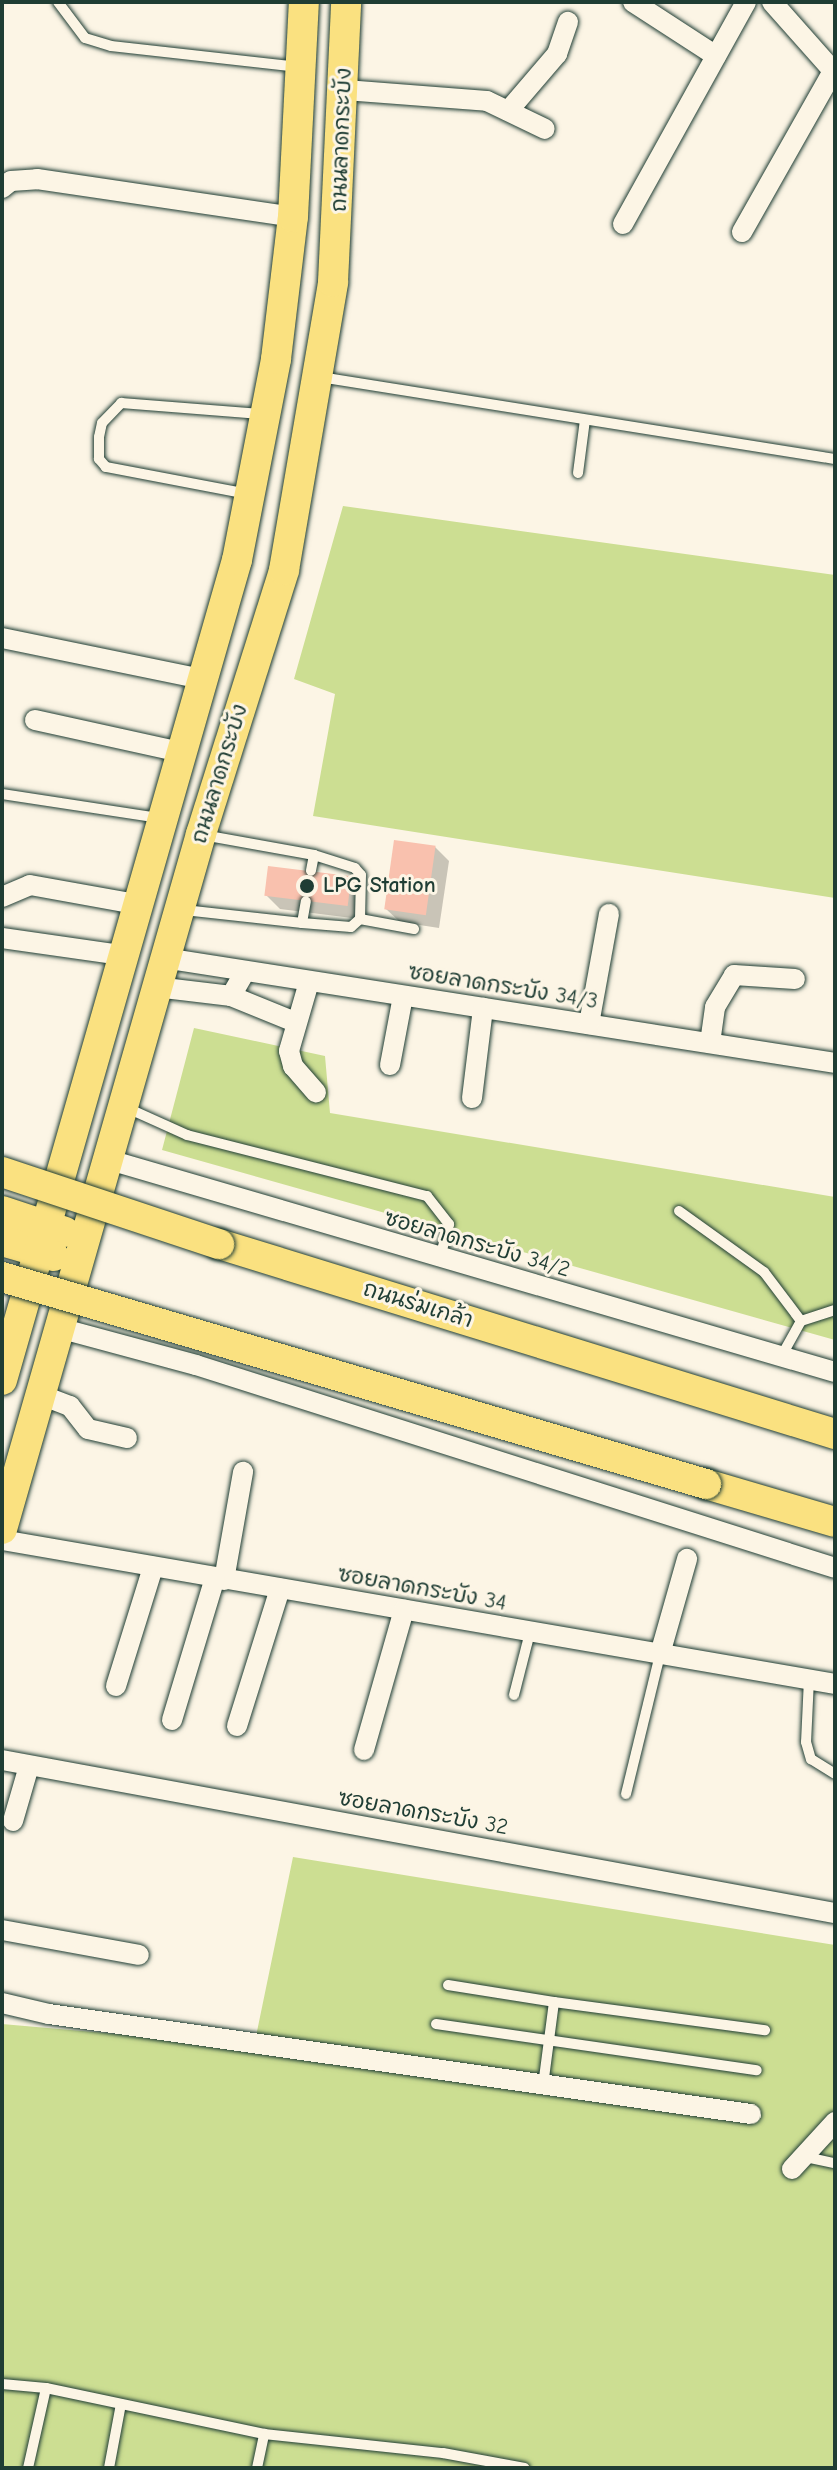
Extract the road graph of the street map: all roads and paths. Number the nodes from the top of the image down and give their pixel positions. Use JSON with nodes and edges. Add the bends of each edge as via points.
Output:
{"nodes":[{"id":1,"x":58,"y":2,"type":"edge"},
{"id":2,"x":304,"y":2,"type":"edge"},
{"id":3,"x":346,"y":2,"type":"edge"},
{"id":4,"x":633,"y":2,"type":"edge"},
{"id":5,"x":746,"y":2,"type":"edge"},
{"id":6,"x":772,"y":2,"type":"edge"},
{"id":7,"x":568,"y":22,"type":"dead end"},
{"id":8,"x":716,"y":56,"type":"junction"},
{"id":9,"x":303,"y":67,"type":"junction"},
{"id":10,"x":834,"y":72,"type":"edge"},
{"id":11,"x":345,"y":90,"type":"junction"},
{"id":12,"x":509,"y":110,"type":"junction"},
{"id":13,"x":545,"y":129,"type":"dead end"},
{"id":14,"x":2,"y":188,"type":"edge"},
{"id":15,"x":293,"y":217,"type":"junction"},
{"id":16,"x":623,"y":224,"type":"dead end"},
{"id":17,"x":742,"y":232,"type":"dead end"},
{"id":18,"x":320,"y":377,"type":"junction"},
{"id":19,"x":265,"y":414,"type":"junction"},
{"id":20,"x":585,"y":420,"type":"junction"},
{"id":21,"x":835,"y":459,"type":"edge"},
{"id":22,"x":578,"y":473,"type":"dead end"},
{"id":23,"x":250,"y":494,"type":"junction"},
{"id":24,"x":237,"y":560,"type":"junction"},
{"id":25,"x":284,"y":570,"type":"junction"},
{"id":26,"x":2,"y":638,"type":"edge"},
{"id":27,"x":202,"y":679,"type":"junction"},
{"id":28,"x":35,"y":720,"type":"dead end"},
{"id":29,"x":181,"y":752,"type":"junction"},
{"id":30,"x":2,"y":794,"type":"edge"},
{"id":31,"x":160,"y":819,"type":"junction"},
{"id":32,"x":201,"y":834,"type":"junction"},
{"id":33,"x":314,"y":855,"type":"junction"},
{"id":34,"x":311,"y":871,"type":"dead end"},
{"id":35,"x":2,"y":897,"type":"edge"},
{"id":36,"x":306,"y":901,"type":"dead end"},
{"id":37,"x":136,"y":904,"type":"junction"},
{"id":38,"x":179,"y":910,"type":"junction"},
{"id":39,"x":609,"y":914,"type":"dead end"},
{"id":40,"x":360,"y":919,"type":"junction"},
{"id":41,"x":302,"y":923,"type":"junction"},
{"id":42,"x":414,"y":929,"type":"dead end"},
{"id":43,"x":2,"y":938,"type":"edge"},
{"id":44,"x":122,"y":955,"type":"junction"},
{"id":45,"x":164,"y":958,"type":"junction"},
{"id":46,"x":245,"y":972,"type":"junction"},
{"id":47,"x":795,"y":979,"type":"dead end"},
{"id":48,"x":309,"y":982,"type":"junction"},
{"id":49,"x":156,"y":987,"type":"junction"},
{"id":50,"x":231,"y":996,"type":"junction"},
{"id":51,"x":403,"y":996,"type":"junction"},
{"id":52,"x":483,"y":1008,"type":"junction"},
{"id":53,"x":295,"y":1022,"type":"junction"},
{"id":54,"x":589,"y":1024,"type":"junction"},
{"id":55,"x":710,"y":1043,"type":"junction"},
{"id":56,"x":835,"y":1063,"type":"edge"},
{"id":57,"x":390,"y":1065,"type":"dead end"},
{"id":58,"x":316,"y":1092,"type":"dead end"},
{"id":59,"x":472,"y":1098,"type":"dead end"},
{"id":60,"x":121,"y":1104,"type":"junction"},
{"id":61,"x":106,"y":1159,"type":"junction"},
{"id":62,"x":2,"y":1172,"type":"edge"},
{"id":63,"x":2,"y":1211,"type":"edge"},
{"id":64,"x":679,"y":1211,"type":"dead end"},
{"id":65,"x":40,"y":1238,"type":"junction"},
{"id":66,"x":2,"y":1241,"type":"edge"},
{"id":67,"x":80,"y":1249,"type":"junction"},
{"id":68,"x":440,"y":1258,"type":"junction"},
{"id":69,"x":2,"y":1277,"type":"edge"},
{"id":70,"x":835,"y":1310,"type":"edge"},
{"id":71,"x":801,"y":1321,"type":"junction"},
{"id":72,"x":59,"y":1328,"type":"junction"},
{"id":73,"x":781,"y":1357,"type":"junction"},
{"id":74,"x":835,"y":1372,"type":"edge"},
{"id":75,"x":2,"y":1380,"type":"edge"},
{"id":76,"x":41,"y":1395,"type":"junction"},
{"id":77,"x":723,"y":1398,"type":"junction"},
{"id":78,"x":835,"y":1412,"type":"edge"},
{"id":79,"x":835,"y":1434,"type":"edge"},
{"id":80,"x":127,"y":1438,"type":"dead end"},
{"id":81,"x":243,"y":1472,"type":"dead end"},
{"id":82,"x":835,"y":1522,"type":"edge"},
{"id":83,"x":2,"y":1529,"type":"edge"},
{"id":84,"x":2,"y":1540,"type":"edge"},
{"id":85,"x":687,"y":1559,"type":"dead end"},
{"id":86,"x":153,"y":1567,"type":"junction"},
{"id":87,"x":835,"y":1568,"type":"edge"},
{"id":88,"x":219,"y":1579,"type":"junction"},
{"id":89,"x":280,"y":1589,"type":"junction"},
{"id":90,"x":404,"y":1610,"type":"junction"},
{"id":91,"x":530,"y":1632,"type":"junction"},
{"id":92,"x":660,"y":1654,"type":"junction"},
{"id":93,"x":809,"y":1679,"type":"junction"},
{"id":94,"x":835,"y":1684,"type":"edge"},
{"id":95,"x":116,"y":1686,"type":"dead end"},
{"id":96,"x":514,"y":1695,"type":"dead end"},
{"id":97,"x":172,"y":1720,"type":"dead end"},
{"id":98,"x":237,"y":1726,"type":"dead end"},
{"id":99,"x":364,"y":1750,"type":"dead end"},
{"id":100,"x":2,"y":1760,"type":"edge"},
{"id":101,"x":29,"y":1766,"type":"junction"},
{"id":102,"x":835,"y":1774,"type":"edge"},
{"id":103,"x":626,"y":1794,"type":"dead end"},
{"id":104,"x":13,"y":1821,"type":"dead end"},
{"id":105,"x":835,"y":1913,"type":"edge"},
{"id":106,"x":2,"y":1930,"type":"edge"},
{"id":107,"x":139,"y":1955,"type":"dead end"},
{"id":108,"x":448,"y":1985,"type":"dead end"},
{"id":109,"x":554,"y":2002,"type":"junction"},
{"id":110,"x":2,"y":2003,"type":"edge"},
{"id":111,"x":436,"y":2024,"type":"dead end"},
{"id":112,"x":765,"y":2030,"type":"dead end"},
{"id":113,"x":549,"y":2038,"type":"junction"},
{"id":114,"x":757,"y":2070,"type":"dead end"},
{"id":115,"x":543,"y":2085,"type":"junction"},
{"id":116,"x":751,"y":2114,"type":"dead end"},
{"id":117,"x":835,"y":2122,"type":"edge"},
{"id":118,"x":796,"y":2162,"type":"joint"},
{"id":119,"x":835,"y":2163,"type":"edge"},
{"id":120,"x":2,"y":2384,"type":"edge"},
{"id":121,"x":46,"y":2388,"type":"junction"},
{"id":122,"x":121,"y":2404,"type":"junction"},
{"id":123,"x":264,"y":2434,"type":"junction"},
{"id":124,"x":28,"y":2468,"type":"edge"},
{"id":125,"x":109,"y":2468,"type":"edge"},
{"id":126,"x":257,"y":2468,"type":"edge"},
{"id":127,"x":525,"y":2468,"type":"edge"}],
"edges":[{"from":1,"to":9,"type":"lane","via":[[85,38],[111,46]]},
{"from":2,"to":9,"type":"main road","name":"ถนนลาดกระบัง"},
{"from":3,"to":11,"type":"main road","name":"ถนนลาดกระบัง"},
{"from":4,"to":8,"type":"street"},
{"from":5,"to":8,"type":"street"},
{"from":6,"to":10,"type":"street"},
{"from":7,"to":12,"type":"street","via":[[557,54]]},
{"from":8,"to":16,"type":"street"},
{"from":9,"to":15,"type":"main road","name":"ถนนลาดกระบัง"},
{"from":10,"to":17,"type":"street"},
{"from":11,"to":12,"type":"street","via":[[440,94]]},
{"from":11,"to":18,"type":"main road","name":"ถนนลาดกระบัง","via":[[333,282]]},
{"from":12,"to":13,"type":"street"},
{"from":14,"to":15,"type":"street","via":[[11,181],[37,179]]},
{"from":15,"to":19,"type":"main road","name":"ถนนลาดกระบัง"},
{"from":18,"to":20,"type":"lane"},
{"from":18,"to":25,"type":"main road","name":"ถนนลาดกระบัง"},
{"from":19,"to":23,"type":"main road","name":"ถนนลาดกระบัง"},
{"from":19,"to":23,"type":"lane","via":[[121,403],[102,423],[99,437],[99,459],[106,467]]},
{"from":20,"to":21,"type":"lane"},
{"from":20,"to":22,"type":"lane"},
{"from":23,"to":24,"type":"main road","name":"ถนนลาดกระบัง"},
{"from":24,"to":25,"type":"main road"},
{"from":24,"to":27,"type":"main road","name":"ถนนลาดกระบัง"},
{"from":25,"to":32,"type":"main road","name":"ถนนลาดกระบัง"},
{"from":26,"to":27,"type":"street"},
{"from":27,"to":29,"type":"main road","name":"ถนนลาดกระบัง"},
{"from":28,"to":29,"type":"street"},
{"from":29,"to":31,"type":"main road","name":"ถนนลาดกระบัง"},
{"from":30,"to":31,"type":"lane"},
{"from":31,"to":37,"type":"main road","name":"ถนนลาดกระบัง"},
{"from":32,"to":33,"type":"lane"},
{"from":32,"to":38,"type":"main road","name":"ถนนลาดกระบัง"},
{"from":33,"to":34,"type":"lane"},
{"from":33,"to":40,"type":"lane","via":[[347,864],[361,875]]},
{"from":35,"to":37,"type":"street","via":[[30,885]]},
{"from":36,"to":41,"type":"lane"},
{"from":37,"to":44,"type":"main road","name":"ถนนลาดกระบัง"},
{"from":38,"to":41,"type":"lane"},
{"from":38,"to":45,"type":"main road","name":"ถนนลาดกระบัง"},
{"from":39,"to":54,"type":"street"},
{"from":40,"to":41,"type":"lane","via":[[351,927]]},
{"from":40,"to":42,"type":"lane"},
{"from":43,"to":44,"type":"street"},
{"from":44,"to":65,"type":"main road","name":"ถนนลาดกระบัง"},
{"from":45,"to":46,"type":"street","name":"ซอยลาดกระบัง 34/3"},
{"from":45,"to":49,"type":"main road","name":"ถนนลาดกระบัง"},
{"from":46,"to":48,"type":"street","name":"ซอยลาดกระบัง 34/3"},
{"from":46,"to":50,"type":"street"},
{"from":47,"to":55,"type":"street","via":[[734,975],[715,1007]]},
{"from":48,"to":51,"type":"street","name":"ซอยลาดกระบัง 34/3"},
{"from":48,"to":53,"type":"street"},
{"from":49,"to":50,"type":"street"},
{"from":49,"to":60,"type":"main road","name":"ถนนลาดกระบัง"},
{"from":50,"to":53,"type":"street"},
{"from":51,"to":52,"type":"street","name":"ซอยลาดกระบัง 34/3"},
{"from":51,"to":57,"type":"street"},
{"from":52,"to":54,"type":"street","name":"ซอยลาดกระบัง 34/3"},
{"from":52,"to":59,"type":"street"},
{"from":53,"to":58,"type":"street","via":[[289,1051],[293,1066]]},
{"from":54,"to":55,"type":"street","name":"ซอยลาดกระบัง 34/3"},
{"from":55,"to":56,"type":"street","name":"ซอยลาดกระบัง 34/3"},
{"from":60,"to":61,"type":"main road","name":"ถนนลาดกระบัง"},
{"from":60,"to":68,"type":"lane","via":[[187,1135],[427,1196],[449,1224]]},
{"from":61,"to":67,"type":"main road","name":"ถนนลาดกระบัง"},
{"from":61,"to":68,"type":"street","name":"ซอยลาดกระบัง 34/2"},
{"from":62,"to":77,"type":"main road","name":"ถนนร่มเกล้า","bridge":true},
{"from":63,"to":65,"type":"main road"},
{"from":64,"to":71,"type":"lane","via":[[764,1272]]},
{"from":65,"to":66,"type":"main road"},
{"from":65,"to":67,"type":"main road"},
{"from":65,"to":75,"type":"main road","name":"ถนนลาดกระบัง"},
{"from":67,"to":72,"type":"main road","name":"ถนนลาดกระบัง"},
{"from":68,"to":73,"type":"street","name":"ซอยลาดกระบัง 34/2"},
{"from":69,"to":82,"type":"main road","bridge":true},
{"from":70,"to":71,"type":"lane"},
{"from":71,"to":73,"type":"lane"},
{"from":72,"to":76,"type":"main road","name":"ถนนลาดกระบัง"},
{"from":72,"to":87,"type":"street","via":[[196,1365]]},
{"from":73,"to":74,"type":"street","name":"ซอยลาดกระบัง 34/2"},
{"from":76,"to":80,"type":"street","via":[[70,1406],[88,1429]]},
{"from":76,"to":83,"type":"main road","name":"ถนนลาดกระบัง"},
{"from":77,"to":78,"type":"main road"},
{"from":77,"to":79,"type":"main road","name":"ถนนร่มเกล้า"},
{"from":81,"to":88,"type":"street"},
{"from":84,"to":86,"type":"street","name":"ซอยลาดกระบัง 34"},
{"from":85,"to":92,"type":"street"},
{"from":86,"to":88,"type":"street","name":"ซอยลาดกระบัง 34"},
{"from":86,"to":95,"type":"street"},
{"from":88,"to":89,"type":"street","name":"ซอยลาดกระบัง 34"},
{"from":88,"to":97,"type":"street"},
{"from":89,"to":90,"type":"street","name":"ซอยลาดกระบัง 34"},
{"from":89,"to":98,"type":"street"},
{"from":90,"to":91,"type":"street","name":"ซอยลาดกระบัง 34"},
{"from":90,"to":99,"type":"street"},
{"from":91,"to":92,"type":"street","name":"ซอยลาดกระบัง 34"},
{"from":91,"to":96,"type":"lane"},
{"from":92,"to":93,"type":"street","name":"ซอยลาดกระบัง 34"},
{"from":92,"to":103,"type":"lane"},
{"from":93,"to":94,"type":"street","name":"ซอยลาดกระบัง 34"},
{"from":93,"to":102,"type":"lane","via":[[806,1742],[811,1759]]},
{"from":100,"to":101,"type":"street","name":"ซอยลาดกระบัง 32"},
{"from":101,"to":104,"type":"street"},
{"from":101,"to":105,"type":"street","name":"ซอยลาดกระบัง 32"},
{"from":106,"to":107,"type":"street"},
{"from":108,"to":109,"type":"lane"},
{"from":109,"to":112,"type":"lane"},
{"from":109,"to":113,"type":"lane"},
{"from":110,"to":115,"type":"street"},
{"from":111,"to":113,"type":"lane"},
{"from":113,"to":114,"type":"lane"},
{"from":113,"to":115,"type":"lane"},
{"from":115,"to":116,"type":"street"},
{"from":117,"to":118,"type":"street"},
{"from":118,"to":119,"type":"lane"},
{"from":120,"to":121,"type":"lane"},
{"from":121,"to":122,"type":"lane"},
{"from":121,"to":124,"type":"lane"},
{"from":122,"to":123,"type":"lane"},
{"from":122,"to":125,"type":"lane"},
{"from":123,"to":126,"type":"lane"},
{"from":123,"to":127,"type":"lane","via":[[443,2453]]}]}
